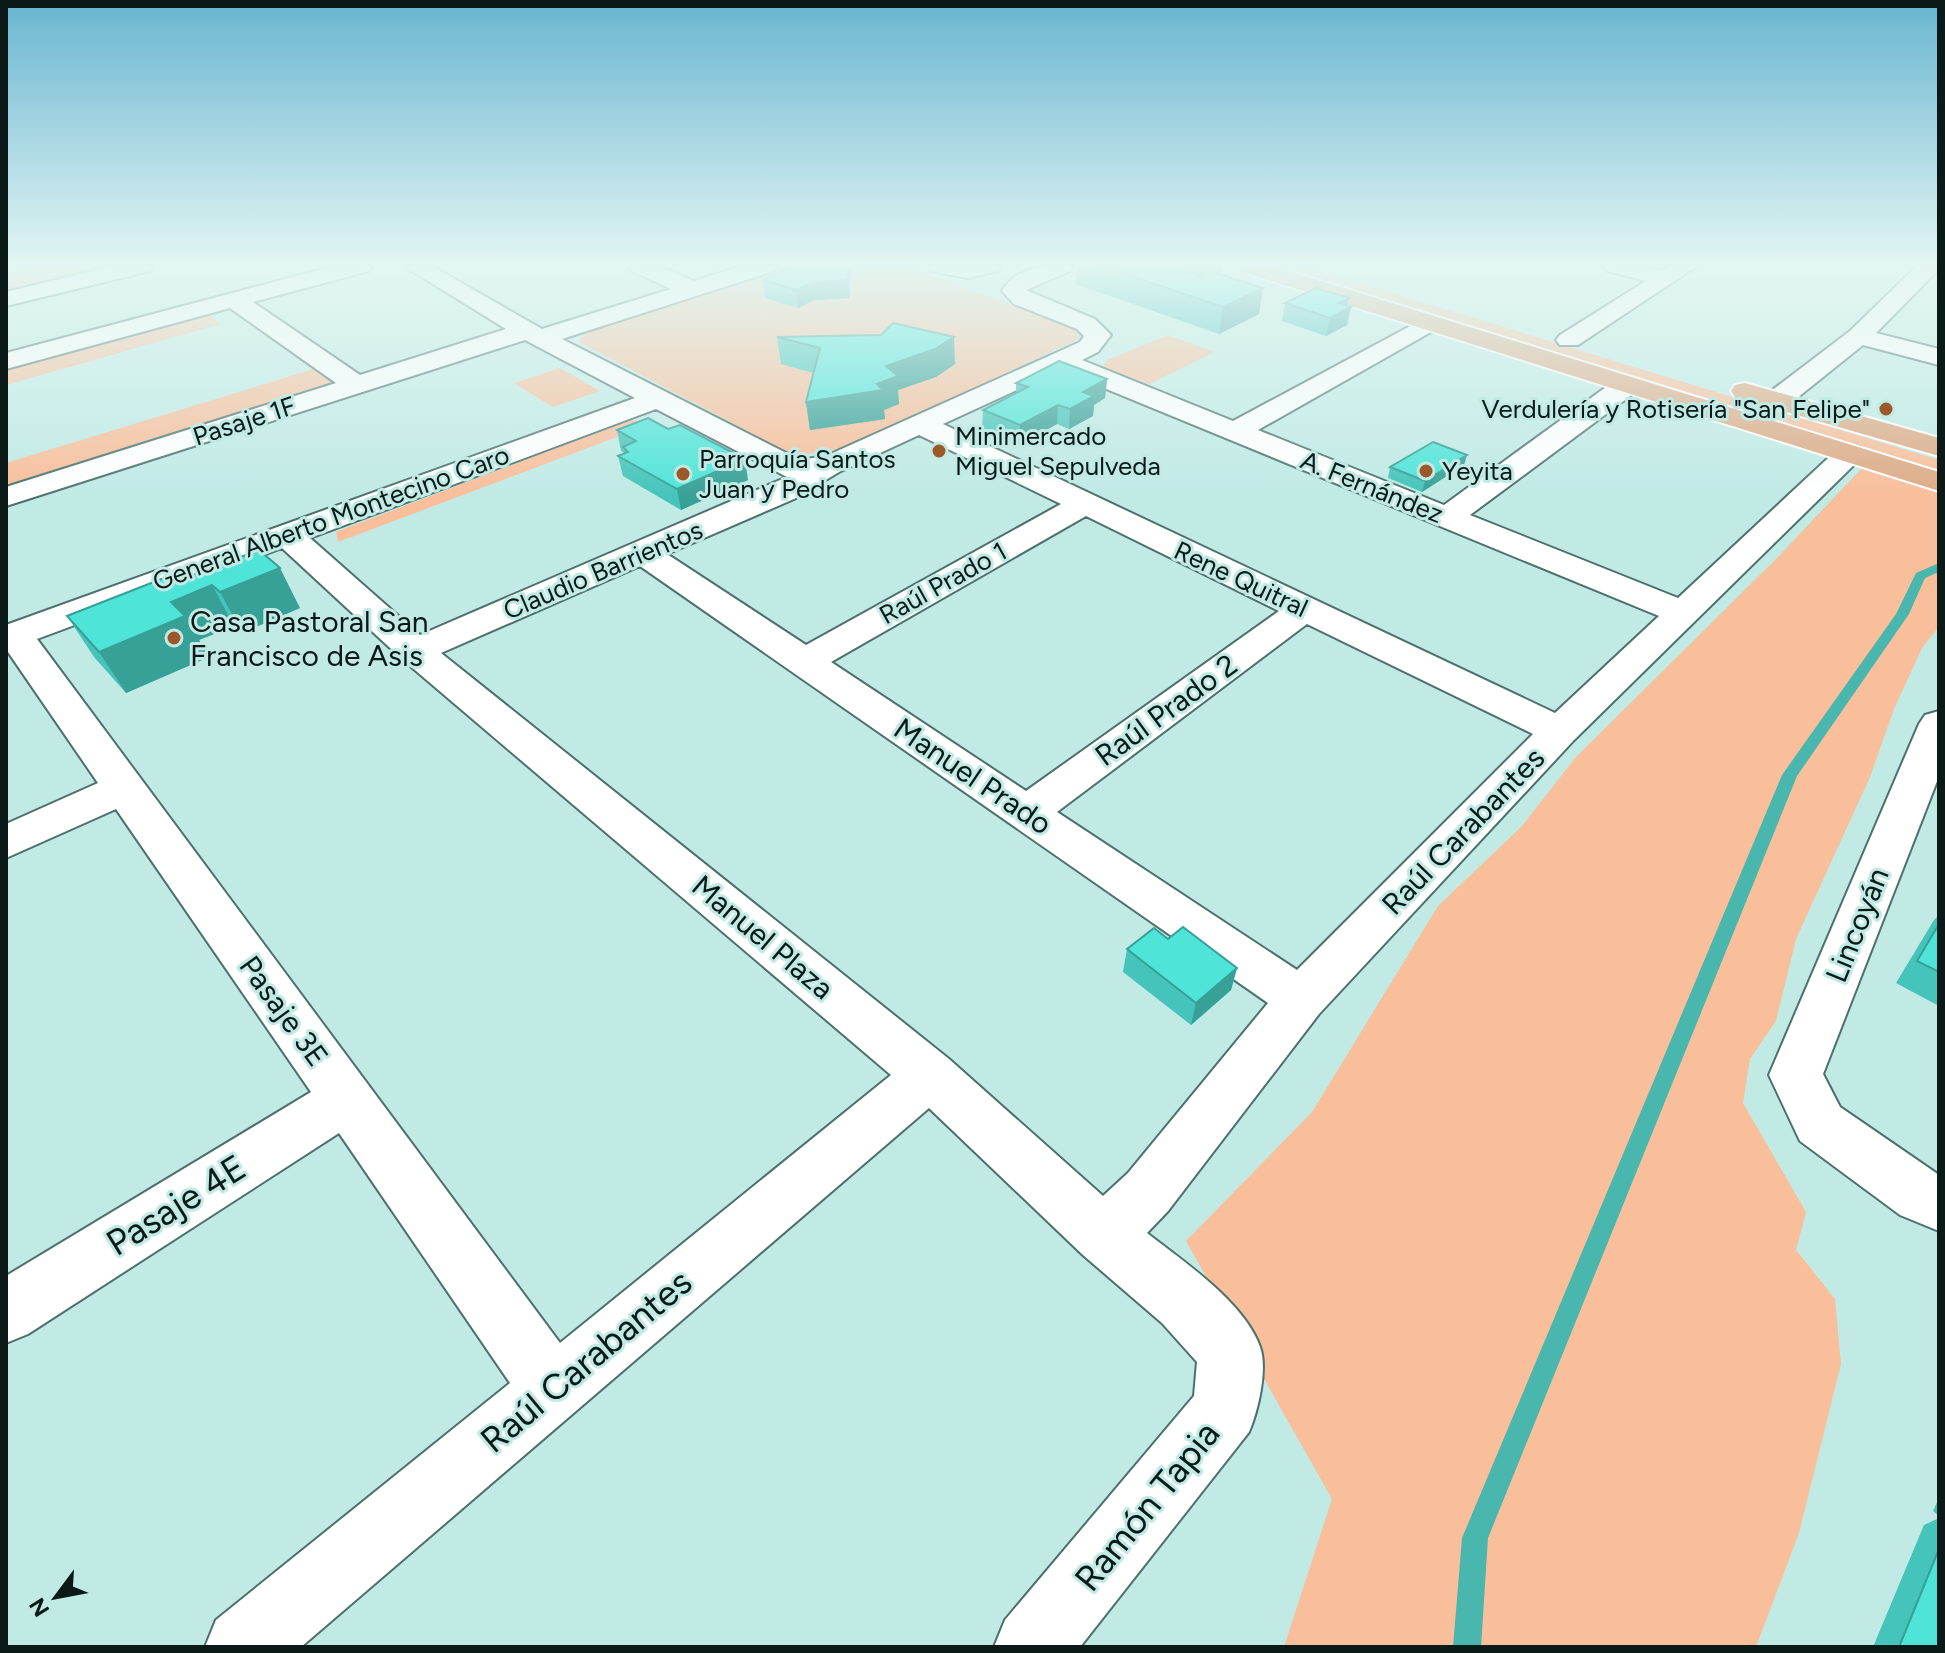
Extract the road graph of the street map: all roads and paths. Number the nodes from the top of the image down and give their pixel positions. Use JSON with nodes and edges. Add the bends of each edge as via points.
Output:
{"nodes":[{"id":1,"x":73,"y":343,"type":"edge"},
{"id":2,"x":296,"y":343,"type":"edge"},
{"id":3,"x":501,"y":343,"type":"edge"},
{"id":4,"x":550,"y":343,"type":"edge"},
{"id":5,"x":1092,"y":343,"type":"edge"},
{"id":6,"x":1393,"y":343,"type":"edge"},
{"id":7,"x":1493,"y":343,"type":"edge"},
{"id":8,"x":1581,"y":343,"type":"edge"},
{"id":9,"x":1850,"y":343,"type":"edge"},
{"id":10,"x":1886,"y":343,"type":"edge"},
{"id":11,"x":1599,"y":348,"type":"dead end"},
{"id":12,"x":1939,"y":357,"type":"edge"},
{"id":13,"x":6,"y":361,"type":"edge"},
{"id":14,"x":1063,"y":362,"type":"junction"},
{"id":15,"x":1718,"y":383,"type":"dead end"},
{"id":16,"x":356,"y":385,"type":"junction"},
{"id":17,"x":1627,"y":385,"type":"junction"},
{"id":18,"x":657,"y":399,"type":"junction"},
{"id":19,"x":1777,"y":400,"type":"junction"},
{"id":20,"x":923,"y":426,"type":"junction"},
{"id":21,"x":1236,"y":431,"type":"junction"},
{"id":22,"x":1939,"y":447,"type":"edge"},
{"id":23,"x":1850,"y":454,"type":"junction"},
{"id":24,"x":833,"y":464,"type":"junction"},
{"id":25,"x":1939,"y":482,"type":"edge"},
{"id":26,"x":6,"y":497,"type":"edge"},
{"id":27,"x":1084,"y":504,"type":"junction"},
{"id":28,"x":1446,"y":518,"type":"junction"},
{"id":29,"x":286,"y":534,"type":"junction"},
{"id":30,"x":643,"y":553,"type":"junction"},
{"id":31,"x":1305,"y":609,"type":"junction"},
{"id":32,"x":1681,"y":612,"type":"junction"},
{"id":33,"x":10,"y":636,"type":"edge"},
{"id":34,"x":415,"y":651,"type":"junction"},
{"id":35,"x":802,"y":663,"type":"junction"},
{"id":36,"x":1939,"y":724,"type":"edge"},
{"id":37,"x":1560,"y":731,"type":"junction"},
{"id":38,"x":124,"y":788,"type":"junction"},
{"id":39,"x":1027,"y":812,"type":"junction"},
{"id":40,"x":6,"y":842,"type":"edge"},
{"id":41,"x":1301,"y":999,"type":"junction"},
{"id":42,"x":930,"y":1075,"type":"junction"},
{"id":43,"x":346,"y":1099,"type":"junction"},
{"id":44,"x":1939,"y":1204,"type":"edge"},
{"id":45,"x":1104,"y":1235,"type":"junction"},
{"id":46,"x":6,"y":1312,"type":"edge"},
{"id":47,"x":1230,"y":1351,"type":"joint"},
{"id":48,"x":553,"y":1388,"type":"junction"},
{"id":49,"x":243,"y":1647,"type":"edge"},
{"id":50,"x":1032,"y":1647,"type":"edge"}],
"edges":[{"from":1,"to":13,"type":"street"},
{"from":2,"to":16,"type":"street"},
{"from":3,"to":16,"type":"street","name":"Pasaje 1F"},
{"from":4,"to":18,"type":"street"},
{"from":5,"to":14,"type":"street"},
{"from":6,"to":21,"type":"street"},
{"from":7,"to":17,"type":"main road"},
{"from":8,"to":11,"type":"main road"},
{"from":9,"to":19,"type":"street"},
{"from":10,"to":12,"type":"street"},
{"from":14,"to":20,"type":"street"},
{"from":14,"to":21,"type":"street","name":"A. Fernández"},
{"from":15,"to":19,"type":"main road"},
{"from":16,"to":26,"type":"street","name":"Pasaje 1F"},
{"from":17,"to":23,"type":"main road"},
{"from":17,"to":28,"type":"street"},
{"from":18,"to":24,"type":"street","via":[[796,470]]},
{"from":18,"to":29,"type":"street","name":"General Alberto Montecino Caro"},
{"from":19,"to":22,"type":"main road"},
{"from":20,"to":24,"type":"street"},
{"from":20,"to":27,"type":"street","name":"Rene Quitral"},
{"from":21,"to":28,"type":"street","name":"A. Fernández"},
{"from":23,"to":25,"type":"main road"},
{"from":23,"to":32,"type":"street","name":"Raúl Carabantes"},
{"from":24,"to":30,"type":"street","name":"Claudio Barrientos","via":[[783,492]]},
{"from":27,"to":31,"type":"street","name":"Rene Quitral"},
{"from":27,"to":35,"type":"street","name":"Raúl Prado 1"},
{"from":28,"to":32,"type":"street","name":"A. Fernández"},
{"from":29,"to":33,"type":"street","name":"General Alberto Montecino Caro"},
{"from":29,"to":34,"type":"street","name":"Manuel Plaza"},
{"from":30,"to":34,"type":"street","name":"Claudio Barrientos"},
{"from":30,"to":35,"type":"street","name":"Manuel Prado"},
{"from":31,"to":37,"type":"street","name":"Rene Quitral"},
{"from":31,"to":39,"type":"street","name":"Raúl Prado 2"},
{"from":32,"to":37,"type":"street","name":"Raúl Carabantes"},
{"from":33,"to":38,"type":"street","name":"Pasaje 3E"},
{"from":34,"to":42,"type":"street","name":"Manuel Plaza"},
{"from":35,"to":39,"type":"street","name":"Manuel Prado"},
{"from":36,"to":44,"type":"street","name":"Lincoyán","via":[[1796,1075],[1820,1124]]},
{"from":37,"to":41,"type":"street","name":"Raúl Carabantes"},
{"from":38,"to":40,"type":"street"},
{"from":38,"to":43,"type":"street","name":"Pasaje 3E"},
{"from":39,"to":41,"type":"street","name":"Manuel Prado"},
{"from":41,"to":45,"type":"street","name":"Raúl Carabantes","via":[[1148,1192]]},
{"from":42,"to":45,"type":"street","name":"Manuel Plaza"},
{"from":42,"to":48,"type":"street","name":"Raúl Carabantes"},
{"from":43,"to":46,"type":"street","name":"Pasaje 4E"},
{"from":43,"to":48,"type":"street","name":"Pasaje 3E"},
{"from":45,"to":47,"type":"street","name":"Manuel Plaza","via":[[1184,1301]]},
{"from":47,"to":50,"type":"street","name":"Ramón Tapia","via":[[1226,1409]]},
{"from":48,"to":49,"type":"street","name":"Raúl Carabantes"}]}
